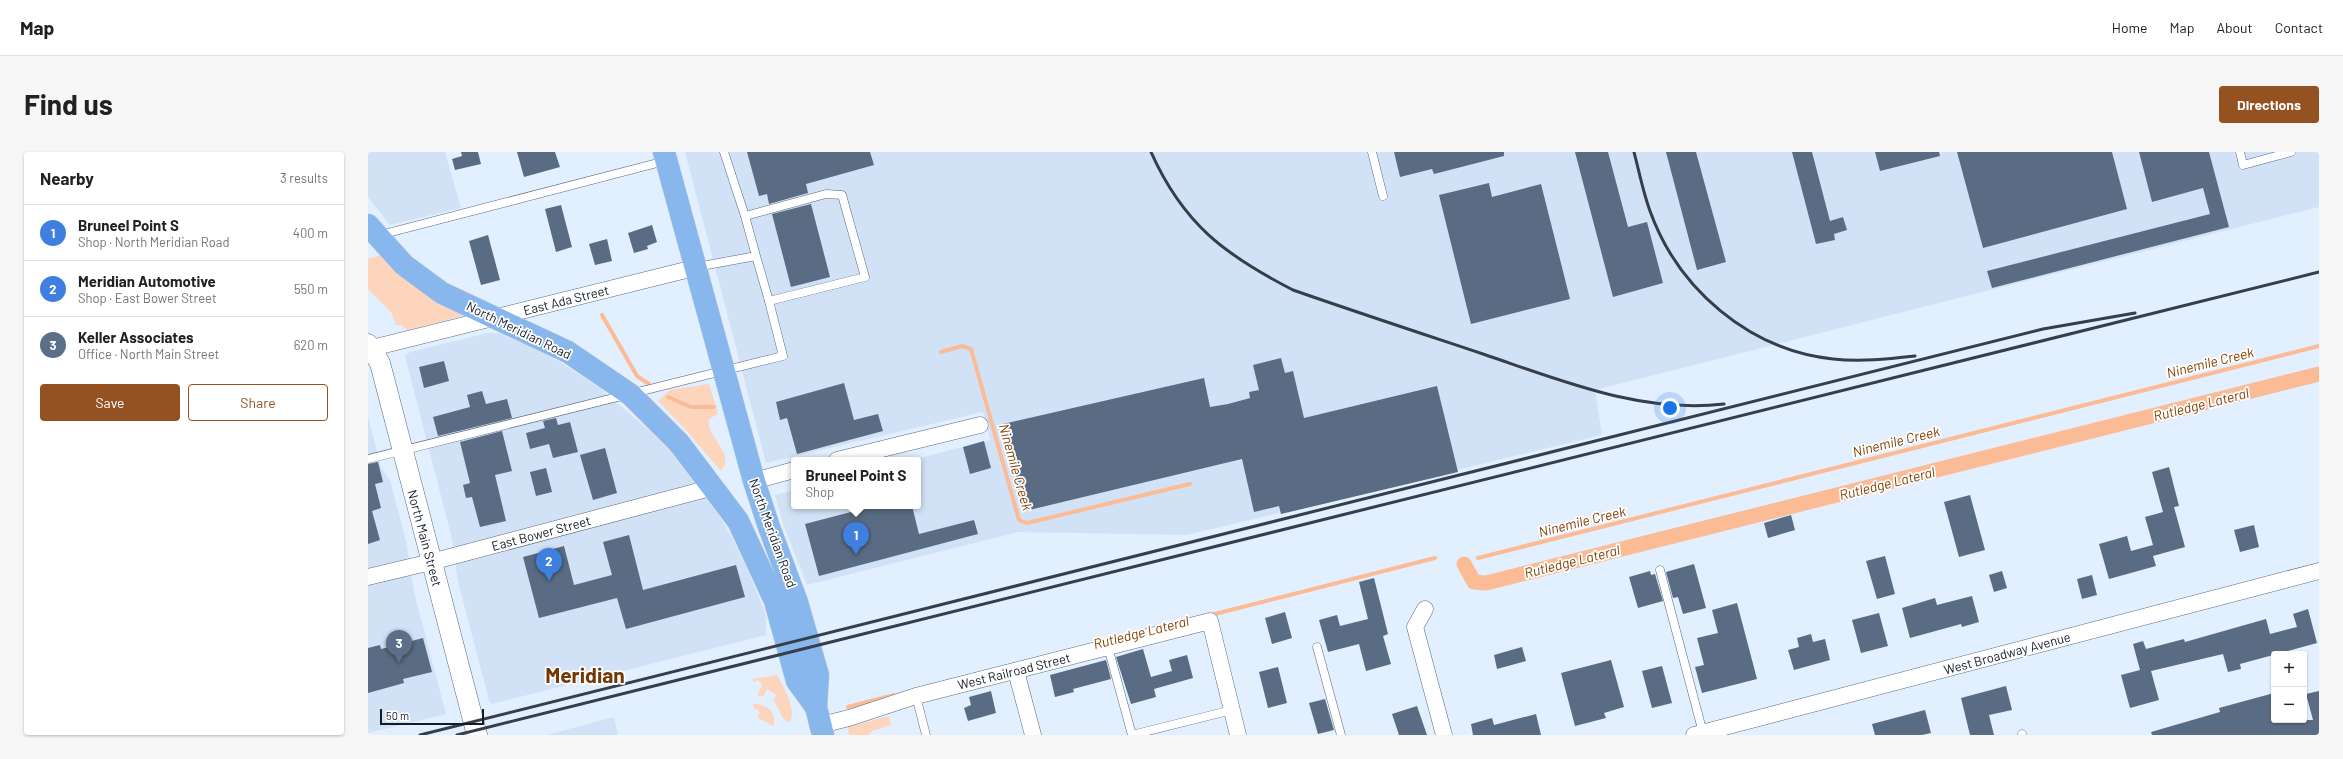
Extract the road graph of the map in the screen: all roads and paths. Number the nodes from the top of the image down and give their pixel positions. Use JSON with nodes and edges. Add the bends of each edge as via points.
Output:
{"nodes":[{"id":1,"x":724,"y":152,"type":"edge"},
{"id":2,"x":1372,"y":152,"type":"edge"},
{"id":3,"x":2240,"y":152,"type":"edge"},
{"id":4,"x":2291,"y":152,"type":"edge"},
{"id":5,"x":665,"y":156,"type":"edge"},
{"id":6,"x":1383,"y":196,"type":"dead end"},
{"id":7,"x":745,"y":216,"type":"junction"},
{"id":8,"x":372,"y":231,"type":"edge"},
{"id":9,"x":756,"y":256,"type":"junction"},
{"id":10,"x":694,"y":268,"type":"junction"},
{"id":11,"x":769,"y":301,"type":"junction"},
{"id":12,"x":494,"y":318,"type":"junction"},
{"id":13,"x":368,"y":348,"type":"edge"},
{"id":14,"x":723,"y":373,"type":"junction"},
{"id":15,"x":631,"y":395,"type":"junction"},
{"id":16,"x":980,"y":425,"type":"dead end"},
{"id":17,"x":402,"y":451,"type":"junction"},
{"id":18,"x":849,"y":457,"type":"edge"},
{"id":19,"x":368,"y":459,"type":"edge"},
{"id":20,"x":791,"y":471,"type":"edge"},
{"id":21,"x":754,"y":481,"type":"junction"},
{"id":22,"x":714,"y":487,"type":"junction"},
{"id":23,"x":431,"y":562,"type":"junction"},
{"id":24,"x":1660,"y":570,"type":"dead end"},
{"id":25,"x":2319,"y":571,"type":"edge"},
{"id":26,"x":368,"y":577,"type":"edge"},
{"id":27,"x":1425,"y":609,"type":"dead end"},
{"id":28,"x":1108,"y":647,"type":"junction"},
{"id":29,"x":1317,"y":647,"type":"dead end"},
{"id":30,"x":1016,"y":671,"type":"junction"},
{"id":31,"x":916,"y":696,"type":"junction"},
{"id":32,"x":1232,"y":710,"type":"junction"},
{"id":33,"x":820,"y":722,"type":"edge"},
{"id":34,"x":1698,"y":734,"type":"edge"},
{"id":35,"x":477,"y":735,"type":"edge"},
{"id":36,"x":926,"y":735,"type":"edge"},
{"id":37,"x":1032,"y":735,"type":"edge"},
{"id":38,"x":1238,"y":735,"type":"edge"},
{"id":39,"x":1341,"y":735,"type":"edge"},
{"id":40,"x":1444,"y":735,"type":"edge"}],
"edges":[{"from":1,"to":7,"type":"lane"},
{"from":2,"to":6,"type":"lane"},
{"from":3,"to":4,"type":"lane","via":[[2243,165]]},
{"from":5,"to":8,"type":"lane"},
{"from":5,"to":10,"type":"main road","name":"North Meridian Road"},
{"from":7,"to":9,"type":"lane"},
{"from":7,"to":11,"type":"lane","via":[[826,194],[842,195],[865,277]]},
{"from":8,"to":12,"type":"main road","name":"North Meridian Road","via":[[404,265],[442,293]]},
{"from":9,"to":10,"type":"lane"},
{"from":9,"to":11,"type":"lane"},
{"from":10,"to":12,"type":"street","name":"East Ada Street"},
{"from":10,"to":14,"type":"main road","name":"North Meridian Road"},
{"from":11,"to":14,"type":"lane","via":[[783,356]]},
{"from":12,"to":13,"type":"street","name":"East Ada Street"},
{"from":12,"to":15,"type":"main road","name":"North Meridian Road","via":[[568,352]]},
{"from":13,"to":17,"type":"street","name":"North Main Street","via":[[380,363]]},
{"from":14,"to":15,"type":"lane"},
{"from":14,"to":21,"type":"main road","name":"North Meridian Road"},
{"from":15,"to":17,"type":"lane"},
{"from":15,"to":22,"type":"main road","name":"North Meridian Road","via":[[679,443]]},
{"from":16,"to":18,"type":"street"},
{"from":17,"to":19,"type":"lane"},
{"from":17,"to":23,"type":"street","name":"North Main Street"},
{"from":20,"to":21,"type":"street"},
{"from":21,"to":33,"type":"main road","name":"North Meridian Road","via":[[768,527],[798,602],[818,675]]},
{"from":22,"to":23,"type":"street","name":"East Bower Street"},
{"from":22,"to":33,"type":"main road","name":"North Meridian Road","via":[[738,521],[762,570],[775,601],[797,681]]},
{"from":23,"to":26,"type":"street","name":"East Bower Street"},
{"from":23,"to":35,"type":"street","name":"North Main Street"},
{"from":24,"to":34,"type":"lane"},
{"from":25,"to":34,"type":"street","name":"West Broadway Avenue"},
{"from":27,"to":40,"type":"street","via":[[1415,627]]},
{"from":28,"to":30,"type":"street","name":"West Railroad Street"},
{"from":28,"to":32,"type":"lane","via":[[1132,735]]},
{"from":28,"to":32,"type":"street","name":"West Railroad Street","via":[[1210,621]]},
{"from":29,"to":39,"type":"lane"},
{"from":30,"to":31,"type":"street","name":"West Railroad Street"},
{"from":30,"to":37,"type":"street"},
{"from":31,"to":33,"type":"street","name":"West Railroad Street","via":[[849,718]]},
{"from":31,"to":36,"type":"lane"},
{"from":32,"to":38,"type":"street"}]}
